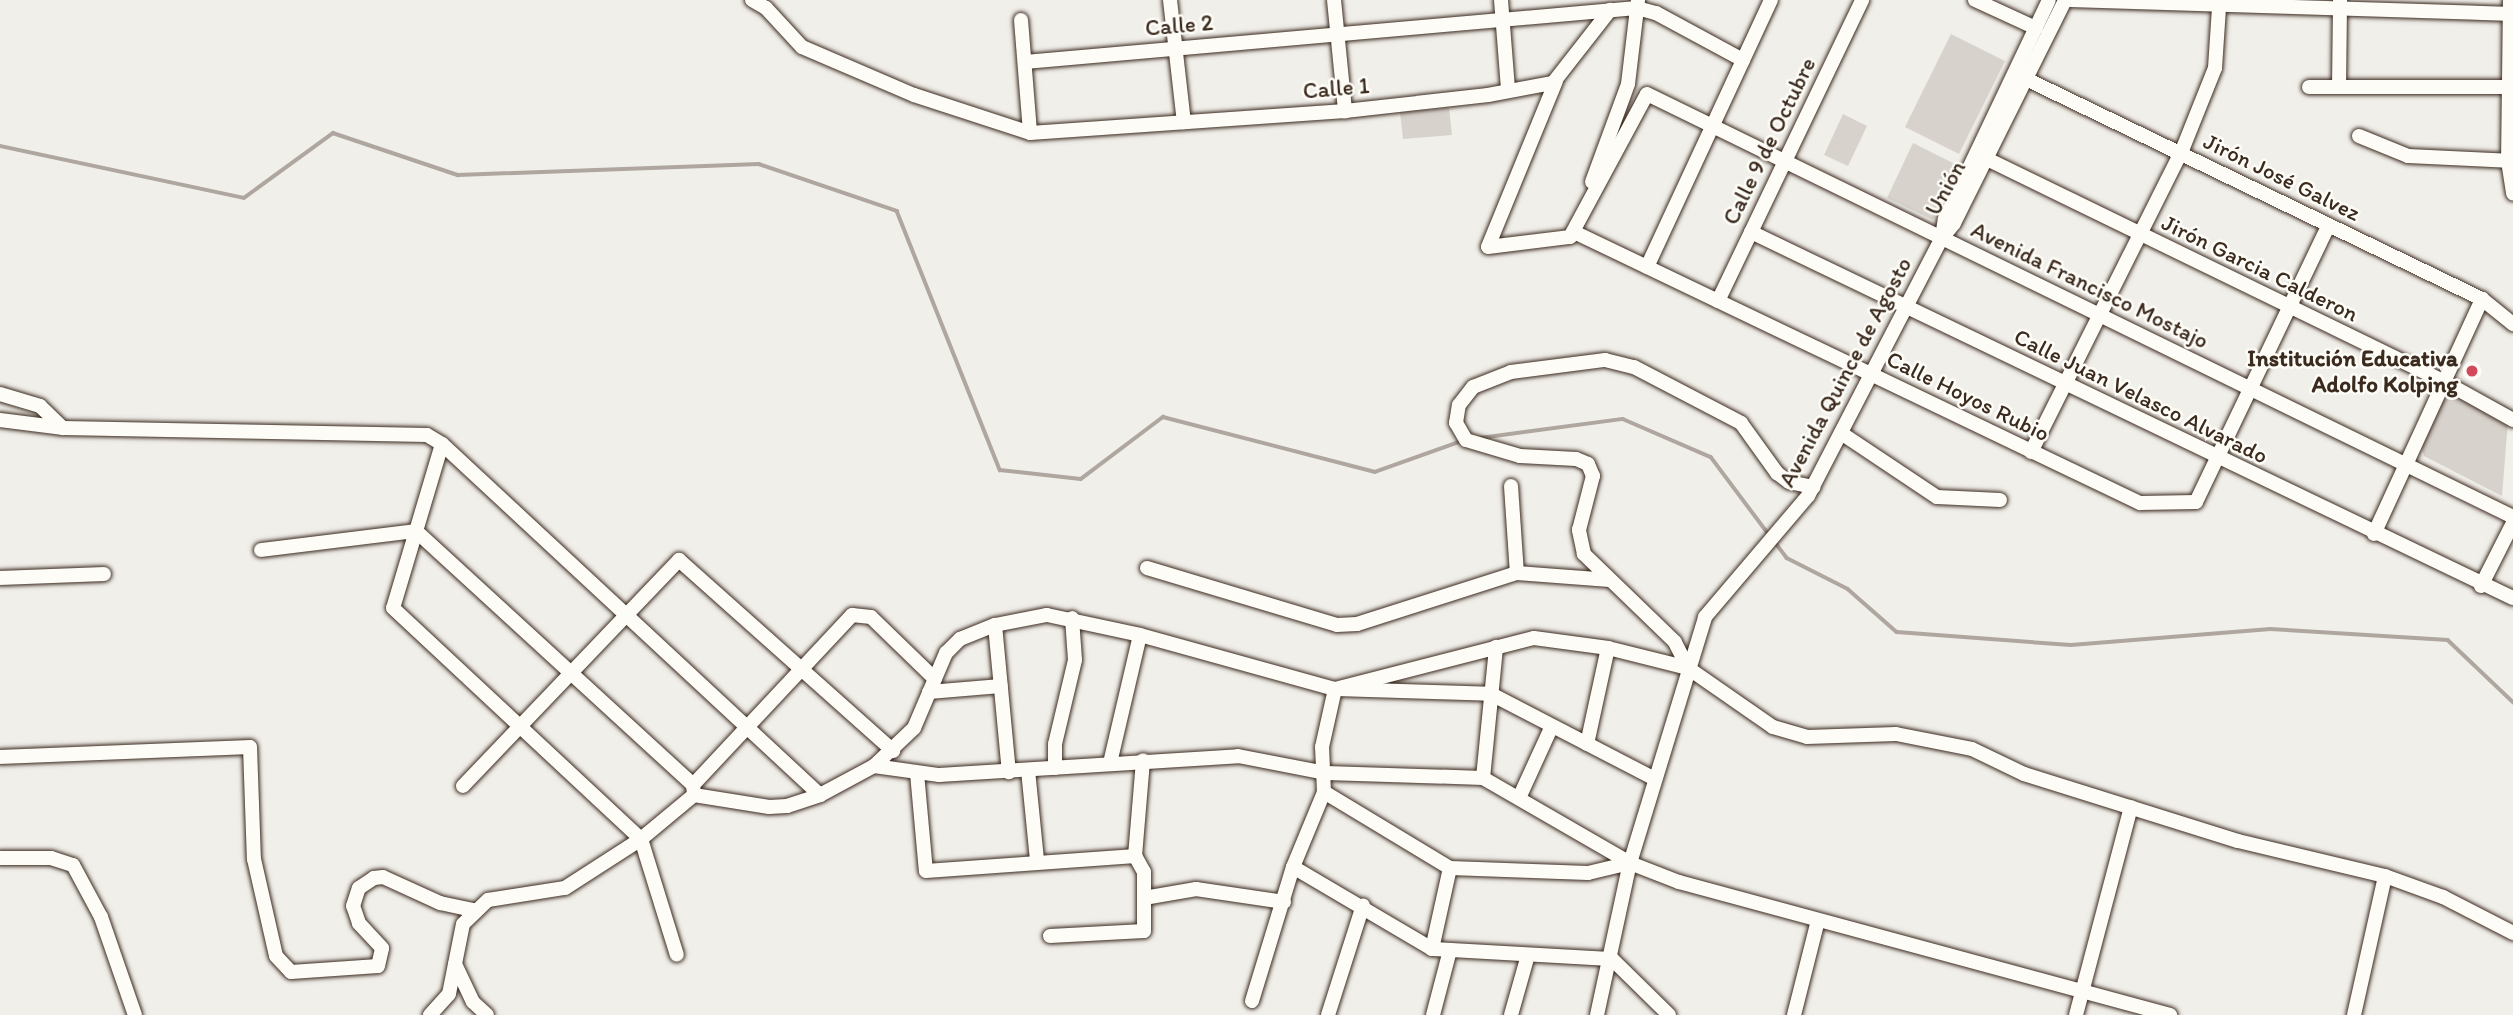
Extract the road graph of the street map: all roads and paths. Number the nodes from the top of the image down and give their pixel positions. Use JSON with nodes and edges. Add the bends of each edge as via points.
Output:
{"nodes":[{"id":1,"x":752,"y":0,"type":"edge"},
{"id":2,"x":1170,"y":0,"type":"edge"},
{"id":3,"x":1334,"y":0,"type":"edge"},
{"id":4,"x":1501,"y":0,"type":"edge"},
{"id":5,"x":1771,"y":0,"type":"edge"},
{"id":6,"x":1862,"y":0,"type":"edge"},
{"id":7,"x":1975,"y":0,"type":"edge"},
{"id":8,"x":2049,"y":0,"type":"edge"},
{"id":9,"x":2068,"y":0,"type":"edge"},
{"id":10,"x":1637,"y":4,"type":"edge"},
{"id":11,"x":2245,"y":4,"type":"edge"},
{"id":12,"x":2340,"y":5,"type":"edge"},
{"id":13,"x":2219,"y":7,"type":"junction"},
{"id":14,"x":2511,"y":9,"type":"edge"},
{"id":15,"x":1609,"y":10,"type":"junction"},
{"id":16,"x":1021,"y":20,"type":"dead end"},
{"id":17,"x":1503,"y":20,"type":"junction"},
{"id":18,"x":2036,"y":28,"type":"junction"},
{"id":19,"x":1338,"y":34,"type":"junction"},
{"id":20,"x":1175,"y":48,"type":"junction"},
{"id":21,"x":1743,"y":60,"type":"junction"},
{"id":22,"x":1025,"y":62,"type":"junction"},
{"id":23,"x":2026,"y":79,"type":"junction"},
{"id":24,"x":1556,"y":81,"type":"junction"},
{"id":25,"x":1527,"y":87,"type":"junction"},
{"id":26,"x":2309,"y":87,"type":"dead end"},
{"id":27,"x":2339,"y":87,"type":"junction"},
{"id":28,"x":2511,"y":87,"type":"edge"},
{"id":29,"x":1508,"y":89,"type":"junction"},
{"id":30,"x":1345,"y":111,"type":"junction"},
{"id":31,"x":1543,"y":113,"type":"junction"},
{"id":32,"x":1184,"y":122,"type":"junction"},
{"id":33,"x":1713,"y":126,"type":"junction"},
{"id":34,"x":1030,"y":133,"type":"junction"},
{"id":35,"x":2359,"y":136,"type":"dead end"},
{"id":36,"x":2181,"y":153,"type":"junction"},
{"id":37,"x":1987,"y":159,"type":"junction"},
{"id":38,"x":1785,"y":161,"type":"junction"},
{"id":39,"x":2511,"y":161,"type":"edge"},
{"id":40,"x":2513,"y":194,"type":"edge"},
{"id":41,"x":2329,"y":225,"type":"junction"},
{"id":42,"x":1573,"y":232,"type":"junction"},
{"id":43,"x":1751,"y":232,"type":"junction"},
{"id":44,"x":2139,"y":234,"type":"junction"},
{"id":45,"x":1942,"y":238,"type":"junction"},
{"id":46,"x":1647,"y":267,"type":"junction"},
{"id":47,"x":2482,"y":299,"type":"junction"},
{"id":48,"x":1718,"y":301,"type":"junction"},
{"id":49,"x":1906,"y":307,"type":"junction"},
{"id":50,"x":2288,"y":309,"type":"junction"},
{"id":51,"x":2099,"y":315,"type":"junction"},
{"id":52,"x":2513,"y":324,"type":"edge"},
{"id":53,"x":1871,"y":375,"type":"junction"},
{"id":54,"x":2443,"y":381,"type":"junction"},
{"id":55,"x":2064,"y":385,"type":"junction"},
{"id":56,"x":2250,"y":388,"type":"junction"},
{"id":57,"x":0,"y":394,"type":"edge"},
{"id":58,"x":0,"y":420,"type":"edge"},
{"id":59,"x":2513,"y":420,"type":"edge"},
{"id":60,"x":63,"y":428,"type":"junction"},
{"id":61,"x":1841,"y":433,"type":"junction"},
{"id":62,"x":442,"y":444,"type":"junction"},
{"id":63,"x":2031,"y":452,"type":"junction"},
{"id":64,"x":2218,"y":458,"type":"junction"},
{"id":65,"x":2404,"y":463,"type":"junction"},
{"id":66,"x":1511,"y":486,"type":"dead end"},
{"id":67,"x":1812,"y":487,"type":"junction"},
{"id":68,"x":2000,"y":500,"type":"dead end"},
{"id":69,"x":2513,"y":517,"type":"edge"},
{"id":70,"x":2513,"y":523,"type":"edge"},
{"id":71,"x":416,"y":531,"type":"junction"},
{"id":72,"x":2374,"y":534,"type":"junction"},
{"id":73,"x":261,"y":550,"type":"dead end"},
{"id":74,"x":1147,"y":568,"type":"dead end"},
{"id":75,"x":104,"y":573,"type":"dead end"},
{"id":76,"x":1517,"y":573,"type":"junction"},
{"id":77,"x":0,"y":578,"type":"edge"},
{"id":78,"x":1610,"y":580,"type":"junction"},
{"id":79,"x":2481,"y":586,"type":"junction"},
{"id":80,"x":2513,"y":597,"type":"edge"},
{"id":81,"x":626,"y":618,"type":"junction"},
{"id":82,"x":1072,"y":618,"type":"junction"},
{"id":83,"x":995,"y":625,"type":"junction"},
{"id":84,"x":1140,"y":635,"type":"junction"},
{"id":85,"x":1496,"y":646,"type":"junction"},
{"id":86,"x":1608,"y":648,"type":"junction"},
{"id":87,"x":801,"y":668,"type":"junction"},
{"id":88,"x":1688,"y":668,"type":"junction"},
{"id":89,"x":575,"y":674,"type":"junction"},
{"id":90,"x":932,"y":686,"type":"junction"},
{"id":91,"x":1001,"y":686,"type":"junction"},
{"id":92,"x":1335,"y":689,"type":"junction"},
{"id":93,"x":1491,"y":694,"type":"junction"},
{"id":94,"x":1552,"y":726,"type":"junction"},
{"id":95,"x":746,"y":727,"type":"junction"},
{"id":96,"x":522,"y":728,"type":"junction"},
{"id":97,"x":1587,"y":744,"type":"junction"},
{"id":98,"x":893,"y":751,"type":"junction"},
{"id":99,"x":0,"y":757,"type":"edge"},
{"id":100,"x":1143,"y":760,"type":"junction"},
{"id":101,"x":1110,"y":763,"type":"junction"},
{"id":102,"x":874,"y":766,"type":"junction"},
{"id":103,"x":1055,"y":768,"type":"junction"},
{"id":104,"x":1028,"y":770,"type":"junction"},
{"id":105,"x":1009,"y":772,"type":"junction"},
{"id":106,"x":917,"y":773,"type":"junction"},
{"id":107,"x":1326,"y":773,"type":"junction"},
{"id":108,"x":1483,"y":778,"type":"junction"},
{"id":109,"x":1655,"y":779,"type":"junction"},
{"id":110,"x":463,"y":786,"type":"dead end"},
{"id":111,"x":693,"y":790,"type":"junction"},
{"id":112,"x":1324,"y":792,"type":"junction"},
{"id":113,"x":820,"y":796,"type":"junction"},
{"id":114,"x":1519,"y":798,"type":"junction"},
{"id":115,"x":2131,"y":807,"type":"junction"},
{"id":116,"x":641,"y":839,"type":"junction"},
{"id":117,"x":1135,"y":856,"type":"junction"},
{"id":118,"x":0,"y":858,"type":"edge"},
{"id":119,"x":1037,"y":860,"type":"junction"},
{"id":120,"x":1630,"y":863,"type":"junction"},
{"id":121,"x":1293,"y":867,"type":"junction"},
{"id":122,"x":1450,"y":869,"type":"junction"},
{"id":123,"x":2385,"y":876,"type":"junction"},
{"id":124,"x":1144,"y":898,"type":"junction"},
{"id":125,"x":1284,"y":902,"type":"junction"},
{"id":126,"x":1363,"y":905,"type":"junction"},
{"id":127,"x":473,"y":910,"type":"junction"},
{"id":128,"x":1818,"y":920,"type":"junction"},
{"id":129,"x":2513,"y":933,"type":"edge"},
{"id":130,"x":1050,"y":936,"type":"dead end"},
{"id":131,"x":1432,"y":949,"type":"junction"},
{"id":132,"x":1450,"y":950,"type":"junction"},
{"id":133,"x":677,"y":955,"type":"dead end"},
{"id":134,"x":1528,"y":955,"type":"junction"},
{"id":135,"x":1612,"y":959,"type":"junction"},
{"id":136,"x":455,"y":963,"type":"junction"},
{"id":137,"x":2082,"y":993,"type":"junction"},
{"id":138,"x":1252,"y":1001,"type":"dead end"},
{"id":139,"x":135,"y":1015,"type":"edge"},
{"id":140,"x":430,"y":1015,"type":"edge"},
{"id":141,"x":487,"y":1015,"type":"edge"},
{"id":142,"x":1328,"y":1015,"type":"edge"},
{"id":143,"x":1433,"y":1015,"type":"edge"},
{"id":144,"x":1510,"y":1015,"type":"edge"},
{"id":145,"x":1597,"y":1015,"type":"edge"},
{"id":146,"x":1669,"y":1015,"type":"edge"},
{"id":147,"x":1794,"y":1015,"type":"edge"},
{"id":148,"x":2076,"y":1015,"type":"edge"},
{"id":149,"x":2170,"y":1015,"type":"edge"},
{"id":150,"x":2354,"y":1015,"type":"edge"}],
"edges":[{"from":1,"to":34,"type":"street","via":[[766,8],[802,47],[914,94]]},
{"from":2,"to":20,"type":"street"},
{"from":3,"to":19,"type":"street"},
{"from":4,"to":17,"type":"street"},
{"from":5,"to":21,"type":"street"},
{"from":6,"to":38,"type":"street","name":"Calle 9 de Octubre"},
{"from":7,"to":18,"type":"street"},
{"from":8,"to":18,"type":"street","name":"Unión"},
{"from":9,"to":13,"type":"street"},
{"from":9,"to":23,"type":"street","name":"Unión"},
{"from":10,"to":15,"type":"street","name":"Calle 2"},
{"from":10,"to":21,"type":"street","name":"Calle 2"},
{"from":10,"to":42,"type":"street","via":[[1628,84]]},
{"from":11,"to":12,"type":"street"},
{"from":11,"to":13,"type":"street"},
{"from":12,"to":14,"type":"street"},
{"from":12,"to":27,"type":"street"},
{"from":13,"to":36,"type":"street","via":[[2214,68]]},
{"from":14,"to":28,"type":"street"},
{"from":15,"to":17,"type":"street","name":"Calle 2"},
{"from":15,"to":24,"type":"street"},
{"from":16,"to":22,"type":"street"},
{"from":17,"to":19,"type":"street","name":"Calle 2"},
{"from":17,"to":29,"type":"street"},
{"from":18,"to":45,"type":"street","name":"Unión","via":[[1945,219]]},
{"from":19,"to":20,"type":"street","name":"Calle 2"},
{"from":19,"to":30,"type":"street"},
{"from":20,"to":22,"type":"street","name":"Calle 2"},
{"from":20,"to":32,"type":"street"},
{"from":21,"to":33,"type":"street"},
{"from":22,"to":34,"type":"street"},
{"from":23,"to":36,"type":"street","name":"Jirón José Galvez"},
{"from":23,"to":37,"type":"street","name":"Unión"},
{"from":24,"to":25,"type":"street","name":"Calle 1"},
{"from":24,"to":31,"type":"street"},
{"from":25,"to":29,"type":"street","name":"Calle 1"},
{"from":25,"to":31,"type":"street","via":[[1542,102]]},
{"from":26,"to":27,"type":"street"},
{"from":27,"to":28,"type":"street"},
{"from":28,"to":39,"type":"street"},
{"from":29,"to":30,"type":"street","name":"Calle 1"},
{"from":30,"to":32,"type":"street","name":"Calle 1"},
{"from":31,"to":42,"type":"street","via":[[1489,247],[1560,240]]},
{"from":32,"to":34,"type":"street","name":"Calle 1"},
{"from":33,"to":38,"type":"street","name":"Avenida Francisco Mostajo"},
{"from":33,"to":42,"type":"street","name":"Avenida Francisco Mostajo","via":[[1647,94]]},
{"from":33,"to":46,"type":"street"},
{"from":35,"to":39,"type":"street","via":[[2408,156]]},
{"from":36,"to":41,"type":"street","name":"Jirón José Galvez"},
{"from":36,"to":44,"type":"street"},
{"from":37,"to":44,"type":"street","name":"Jirón Garcia Calderon"},
{"from":37,"to":45,"type":"street","name":"Unión"},
{"from":38,"to":43,"type":"street","name":"Calle 9 de Octubre"},
{"from":38,"to":45,"type":"street","name":"Avenida Francisco Mostajo"},
{"from":39,"to":40,"type":"street"},
{"from":41,"to":47,"type":"street","name":"Jirón José Galvez"},
{"from":41,"to":50,"type":"street"},
{"from":42,"to":46,"type":"street","name":"Calle Hoyos Rubio"},
{"from":43,"to":48,"type":"street","name":"Calle 9 de Octubre"},
{"from":43,"to":49,"type":"street","name":"Calle Juan Velasco Alvarado"},
{"from":44,"to":50,"type":"street","name":"Jirón Garcia Calderon"},
{"from":44,"to":51,"type":"street"},
{"from":45,"to":49,"type":"street","name":"Avenida Quince de Agosto"},
{"from":45,"to":51,"type":"street","name":"Avenida Francisco Mostajo"},
{"from":46,"to":48,"type":"street","name":"Calle Hoyos Rubio"},
{"from":47,"to":52,"type":"street","name":"Jirón José Galvez"},
{"from":47,"to":54,"type":"street"},
{"from":48,"to":53,"type":"street","name":"Calle Hoyos Rubio"},
{"from":49,"to":53,"type":"street","name":"Avenida Quince de Agosto"},
{"from":49,"to":55,"type":"street","name":"Calle Juan Velasco Alvarado"},
{"from":50,"to":54,"type":"street","name":"Jirón Garcia Calderon"},
{"from":50,"to":56,"type":"street"},
{"from":51,"to":55,"type":"street"},
{"from":51,"to":56,"type":"street","name":"Avenida Francisco Mostajo"},
{"from":53,"to":61,"type":"street","name":"Avenida Quince de Agosto"},
{"from":53,"to":63,"type":"street","name":"Calle Hoyos Rubio"},
{"from":54,"to":59,"type":"street","name":"Jirón Garcia Calderon"},
{"from":54,"to":65,"type":"street"},
{"from":55,"to":63,"type":"street"},
{"from":55,"to":64,"type":"street","name":"Calle Juan Velasco Alvarado"},
{"from":56,"to":64,"type":"street"},
{"from":56,"to":65,"type":"street","name":"Avenida Francisco Mostajo"},
{"from":57,"to":60,"type":"street","via":[[40,406]]},
{"from":58,"to":60,"type":"street"},
{"from":60,"to":62,"type":"street","via":[[414,432]]},
{"from":61,"to":67,"type":"street","name":"Avenida Quince de Agosto"},
{"from":61,"to":68,"type":"street","via":[[1937,497]]},
{"from":62,"to":71,"type":"street"},
{"from":62,"to":81,"type":"street"},
{"from":63,"to":64,"type":"street","name":"Calle Hoyos Rubio","via":[[2140,503],[2196,502]]},
{"from":64,"to":72,"type":"street","name":"Calle Juan Velasco Alvarado"},
{"from":65,"to":69,"type":"street","name":"Avenida Francisco Mostajo"},
{"from":65,"to":72,"type":"street"},
{"from":66,"to":76,"type":"street"},
{"from":67,"to":78,"type":"street","via":[[1790,482],[1777,473],[1741,424],[1634,367],[1605,360],[1550,365],[1511,372],[1473,387],[1459,405],[1456,423],[1466,440],[1520,456],[1576,459],[1588,464],[1592,494],[1580,542],[1592,564]]},
{"from":67,"to":88,"type":"street","name":"Avenida Quince de Agosto","via":[[1704,617]]},
{"from":70,"to":79,"type":"street"},
{"from":71,"to":73,"type":"street"},
{"from":71,"to":89,"type":"street"},
{"from":71,"to":96,"type":"street","via":[[393,608]]},
{"from":72,"to":79,"type":"street","name":"Calle Juan Velasco Alvarado"},
{"from":74,"to":76,"type":"street","via":[[1337,625],[1357,624]]},
{"from":75,"to":77,"type":"street"},
{"from":76,"to":78,"type":"street"},
{"from":78,"to":88,"type":"street","via":[[1675,642]]},
{"from":79,"to":80,"type":"street","name":"Calle Juan Velasco Alvarado"},
{"from":81,"to":87,"type":"street","via":[[679,560]]},
{"from":81,"to":89,"type":"street"},
{"from":81,"to":95,"type":"street"},
{"from":82,"to":83,"type":"street","via":[[1047,615]]},
{"from":82,"to":84,"type":"street"},
{"from":82,"to":103,"type":"street","via":[[1075,660],[1055,744]]},
{"from":83,"to":90,"type":"street","via":[[960,639],[946,653]]},
{"from":83,"to":91,"type":"street"},
{"from":84,"to":92,"type":"street"},
{"from":84,"to":101,"type":"street"},
{"from":85,"to":86,"type":"street","via":[[1546,637]]},
{"from":85,"to":92,"type":"street"},
{"from":85,"to":93,"type":"street"},
{"from":86,"to":88,"type":"street"},
{"from":86,"to":97,"type":"street"},
{"from":87,"to":90,"type":"street","via":[[852,615],[864,613]]},
{"from":87,"to":95,"type":"street"},
{"from":87,"to":98,"type":"street"},
{"from":88,"to":109,"type":"street","name":"Avenida Quince de Agosto"},
{"from":88,"to":115,"type":"street","via":[[1773,727],[1807,737],[1896,734],[1972,749],[2024,775]]},
{"from":89,"to":96,"type":"street"},
{"from":89,"to":111,"type":"street"},
{"from":90,"to":91,"type":"street"},
{"from":90,"to":98,"type":"street","via":[[914,728]]},
{"from":91,"to":105,"type":"street"},
{"from":92,"to":93,"type":"street"},
{"from":92,"to":107,"type":"street","via":[[1322,747]]},
{"from":93,"to":94,"type":"street"},
{"from":93,"to":108,"type":"street"},
{"from":94,"to":97,"type":"street"},
{"from":94,"to":114,"type":"street"},
{"from":95,"to":111,"type":"street"},
{"from":95,"to":113,"type":"street"},
{"from":96,"to":110,"type":"street"},
{"from":96,"to":116,"type":"street"},
{"from":97,"to":109,"type":"street"},
{"from":98,"to":102,"type":"street"},
{"from":99,"to":127,"type":"street","via":[[250,747],[254,859],[276,956],[291,972],[378,966],[382,948],[359,923],[353,906],[359,888],[374,878],[383,877],[440,903]]},
{"from":100,"to":101,"type":"street"},
{"from":100,"to":107,"type":"street","via":[[1238,756]]},
{"from":100,"to":117,"type":"street"},
{"from":101,"to":103,"type":"street"},
{"from":102,"to":106,"type":"street"},
{"from":102,"to":113,"type":"street"},
{"from":103,"to":104,"type":"street"},
{"from":104,"to":105,"type":"street"},
{"from":104,"to":119,"type":"street"},
{"from":105,"to":106,"type":"street"},
{"from":106,"to":119,"type":"street","via":[[926,871]]},
{"from":107,"to":108,"type":"street"},
{"from":107,"to":112,"type":"street"},
{"from":108,"to":114,"type":"street"},
{"from":109,"to":120,"type":"street","name":"Avenida Quince de Agosto"},
{"from":111,"to":113,"type":"street","via":[[769,807]]},
{"from":111,"to":116,"type":"street"},
{"from":112,"to":121,"type":"street"},
{"from":112,"to":122,"type":"street"},
{"from":114,"to":120,"type":"street"},
{"from":115,"to":123,"type":"street","via":[[2238,841]]},
{"from":115,"to":137,"type":"street"},
{"from":116,"to":127,"type":"street","via":[[565,888],[544,895],[504,896]]},
{"from":116,"to":133,"type":"street"},
{"from":117,"to":119,"type":"street"},
{"from":117,"to":124,"type":"street","via":[[1144,872]]},
{"from":118,"to":139,"type":"street","via":[[51,858],[73,865],[101,916]]},
{"from":120,"to":122,"type":"street","via":[[1588,873]]},
{"from":120,"to":128,"type":"street"},
{"from":120,"to":135,"type":"street","name":"Avenida Quince de Agosto"},
{"from":121,"to":125,"type":"street"},
{"from":121,"to":126,"type":"street"},
{"from":122,"to":131,"type":"street"},
{"from":123,"to":129,"type":"street","via":[[2443,897]]},
{"from":123,"to":150,"type":"street"},
{"from":124,"to":125,"type":"street","via":[[1196,889]]},
{"from":124,"to":130,"type":"street","via":[[1144,931]]},
{"from":125,"to":138,"type":"street"},
{"from":126,"to":131,"type":"street"},
{"from":126,"to":142,"type":"street"},
{"from":127,"to":136,"type":"street","via":[[463,924]]},
{"from":128,"to":137,"type":"street"},
{"from":128,"to":147,"type":"street"},
{"from":131,"to":132,"type":"street"},
{"from":132,"to":134,"type":"street"},
{"from":132,"to":143,"type":"street"},
{"from":134,"to":135,"type":"street"},
{"from":134,"to":144,"type":"street"},
{"from":135,"to":145,"type":"street","name":"Avenida Quince de Agosto"},
{"from":135,"to":146,"type":"street"},
{"from":136,"to":140,"type":"street","via":[[449,994]]},
{"from":136,"to":141,"type":"street","via":[[473,1002]]},
{"from":137,"to":148,"type":"street"},
{"from":137,"to":149,"type":"street"}]}
